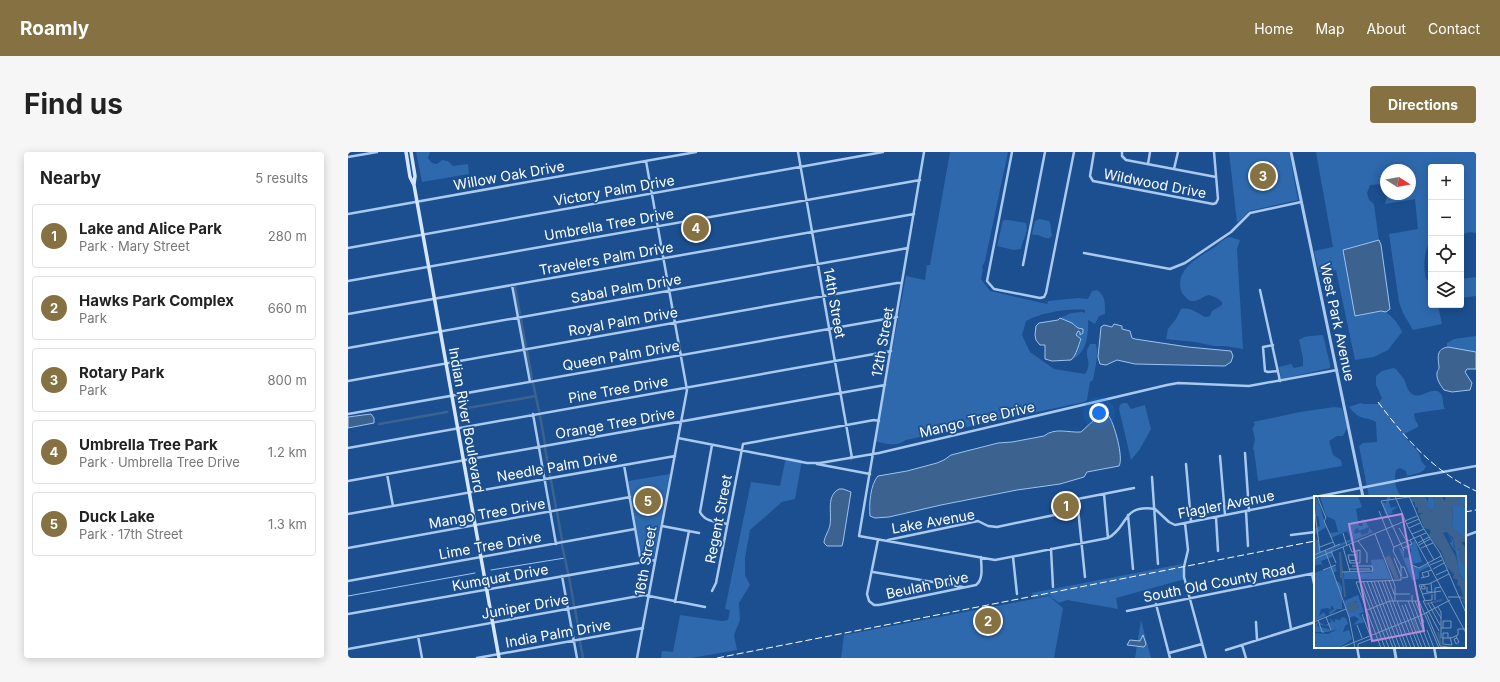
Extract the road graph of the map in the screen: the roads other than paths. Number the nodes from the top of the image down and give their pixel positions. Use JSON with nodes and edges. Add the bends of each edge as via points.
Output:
{"nodes":[{"id":1,"x":377,"y":152,"type":"edge"},
{"id":2,"x":406,"y":152,"type":"edge"},
{"id":3,"x":411,"y":152,"type":"edge"},
{"id":4,"x":696,"y":152,"type":"edge"},
{"id":5,"x":798,"y":152,"type":"edge"},
{"id":6,"x":883,"y":152,"type":"edge"},
{"id":7,"x":924,"y":152,"type":"edge"},
{"id":8,"x":1012,"y":152,"type":"edge"},
{"id":9,"x":1045,"y":152,"type":"edge"},
{"id":10,"x":1074,"y":152,"type":"edge"},
{"id":11,"x":1094,"y":152,"type":"edge"},
{"id":12,"x":1122,"y":152,"type":"edge"},
{"id":13,"x":1150,"y":152,"type":"edge"},
{"id":14,"x":1178,"y":152,"type":"edge"},
{"id":15,"x":1214,"y":152,"type":"edge"},
{"id":16,"x":1291,"y":152,"type":"edge"},
{"id":17,"x":348,"y":157,"type":"edge"},
{"id":18,"x":646,"y":161,"type":"junction"},
{"id":19,"x":1148,"y":164,"type":"junction"},
{"id":20,"x":800,"y":167,"type":"junction"},
{"id":21,"x":1174,"y":169,"type":"junction"},
{"id":22,"x":1216,"y":177,"type":"junction"},
{"id":23,"x":920,"y":180,"type":"junction"},
{"id":24,"x":414,"y":185,"type":"junction"},
{"id":25,"x":651,"y":193,"type":"junction"},
{"id":26,"x":806,"y":199,"type":"junction"},
{"id":27,"x":417,"y":202,"type":"junction"},
{"id":28,"x":1301,"y":202,"type":"junction"},
{"id":29,"x":348,"y":214,"type":"edge"},
{"id":30,"x":914,"y":214,"type":"junction"},
{"id":31,"x":657,"y":226,"type":"junction"},
{"id":32,"x":812,"y":231,"type":"junction"},
{"id":33,"x":422,"y":234,"type":"junction"},
{"id":34,"x":348,"y":248,"type":"edge"},
{"id":35,"x":908,"y":248,"type":"junction"},
{"id":36,"x":1084,"y":253,"type":"dead end"},
{"id":37,"x":663,"y":258,"type":"junction"},
{"id":38,"x":818,"y":264,"type":"junction"},
{"id":39,"x":1023,"y":265,"type":"dead end"},
{"id":40,"x":428,"y":267,"type":"junction"},
{"id":41,"x":348,"y":281,"type":"edge"},
{"id":42,"x":902,"y":283,"type":"junction"},
{"id":43,"x":512,"y":285,"type":"junction"},
{"id":44,"x":669,"y":290,"type":"junction"},
{"id":45,"x":1260,"y":290,"type":"dead end"},
{"id":46,"x":824,"y":296,"type":"junction"},
{"id":47,"x":434,"y":299,"type":"junction"},
{"id":48,"x":348,"y":314,"type":"edge"},
{"id":49,"x":518,"y":317,"type":"junction"},
{"id":50,"x":897,"y":317,"type":"junction"},
{"id":51,"x":675,"y":322,"type":"junction"},
{"id":52,"x":829,"y":328,"type":"junction"},
{"id":53,"x":440,"y":331,"type":"junction"},
{"id":54,"x":1273,"y":345,"type":"junction"},
{"id":55,"x":348,"y":348,"type":"edge"},
{"id":56,"x":524,"y":349,"type":"junction"},
{"id":57,"x":891,"y":351,"type":"junction"},
{"id":58,"x":681,"y":355,"type":"junction"},
{"id":59,"x":835,"y":361,"type":"junction"},
{"id":60,"x":445,"y":364,"type":"junction"},
{"id":61,"x":1337,"y":370,"type":"junction"},
{"id":62,"x":1278,"y":371,"type":"junction"},
{"id":63,"x":348,"y":381,"type":"edge"},
{"id":64,"x":1280,"y":381,"type":"junction"},
{"id":65,"x":530,"y":382,"type":"junction"},
{"id":66,"x":885,"y":385,"type":"junction"},
{"id":67,"x":686,"y":387,"type":"junction"},
{"id":68,"x":841,"y":393,"type":"junction"},
{"id":69,"x":451,"y":396,"type":"junction"},
{"id":70,"x":348,"y":414,"type":"edge"},
{"id":71,"x":533,"y":414,"type":"junction"},
{"id":72,"x":681,"y":421,"type":"junction"},
{"id":73,"x":879,"y":421,"type":"junction"},
{"id":74,"x":847,"y":425,"type":"junction"},
{"id":75,"x":457,"y":428,"type":"junction"},
{"id":76,"x":678,"y":438,"type":"junction"},
{"id":77,"x":712,"y":445,"type":"junction"},
{"id":78,"x":538,"y":447,"type":"junction"},
{"id":79,"x":348,"y":448,"type":"edge"},
{"id":80,"x":741,"y":450,"type":"junction"},
{"id":81,"x":1244,"y":453,"type":"dead end"},
{"id":82,"x":873,"y":454,"type":"junction"},
{"id":83,"x":675,"y":456,"type":"junction"},
{"id":84,"x":1220,"y":456,"type":"dead end"},
{"id":85,"x":852,"y":458,"type":"junction"},
{"id":86,"x":463,"y":460,"type":"junction"},
{"id":87,"x":813,"y":463,"type":"junction"},
{"id":88,"x":1186,"y":464,"type":"dead end"},
{"id":89,"x":624,"y":465,"type":"junction"},
{"id":90,"x":1476,"y":466,"type":"edge"},
{"id":91,"x":387,"y":474,"type":"junction"},
{"id":92,"x":870,"y":474,"type":"junction"},
{"id":93,"x":1152,"y":476,"type":"dead end"},
{"id":94,"x":544,"y":479,"type":"junction"},
{"id":95,"x":348,"y":481,"type":"edge"},
{"id":96,"x":1361,"y":487,"type":"junction"},
{"id":97,"x":1134,"y":488,"type":"dead end"},
{"id":98,"x":469,"y":493,"type":"junction"},
{"id":99,"x":1104,"y":494,"type":"junction"},
{"id":100,"x":1318,"y":496,"type":"edge"},
{"id":101,"x":1363,"y":496,"type":"edge"},
{"id":102,"x":630,"y":497,"type":"junction"},
{"id":103,"x":1314,"y":497,"type":"edge"},
{"id":104,"x":1077,"y":499,"type":"junction"},
{"id":105,"x":393,"y":506,"type":"junction"},
{"id":106,"x":1155,"y":509,"type":"junction"},
{"id":107,"x":1078,"y":510,"type":"junction"},
{"id":108,"x":1247,"y":511,"type":"junction"},
{"id":109,"x":550,"y":512,"type":"junction"},
{"id":110,"x":348,"y":514,"type":"edge"},
{"id":111,"x":1055,"y":515,"type":"junction"},
{"id":112,"x":1128,"y":515,"type":"junction"},
{"id":113,"x":1225,"y":515,"type":"junction"},
{"id":114,"x":1216,"y":516,"type":"junction"},
{"id":115,"x":1191,"y":521,"type":"junction"},
{"id":116,"x":1185,"y":523,"type":"junction"},
{"id":117,"x":727,"y":524,"type":"junction"},
{"id":118,"x":475,"y":525,"type":"junction"},
{"id":119,"x":662,"y":526,"type":"junction"},
{"id":120,"x":635,"y":529,"type":"junction"},
{"id":121,"x":689,"y":531,"type":"junction"},
{"id":122,"x":1314,"y":532,"type":"edge"},
{"id":123,"x":1476,"y":532,"type":"edge"},
{"id":124,"x":699,"y":533,"type":"dead end"},
{"id":125,"x":1291,"y":535,"type":"dead end"},
{"id":126,"x":1466,"y":536,"type":"edge"},
{"id":127,"x":1108,"y":538,"type":"junction"},
{"id":128,"x":878,"y":539,"type":"junction"},
{"id":129,"x":884,"y":541,"type":"junction"},
{"id":130,"x":1082,"y":543,"type":"junction"},
{"id":131,"x":556,"y":544,"type":"junction"},
{"id":132,"x":1248,"y":546,"type":"dead end"},
{"id":133,"x":348,"y":548,"type":"edge"},
{"id":134,"x":1051,"y":549,"type":"junction"},
{"id":135,"x":1218,"y":551,"type":"dead end"},
{"id":136,"x":480,"y":557,"type":"junction"},
{"id":137,"x":981,"y":557,"type":"junction"},
{"id":138,"x":1013,"y":557,"type":"junction"},
{"id":139,"x":655,"y":560,"type":"junction"},
{"id":140,"x":641,"y":562,"type":"junction"},
{"id":141,"x":1158,"y":564,"type":"dead end"},
{"id":142,"x":1133,"y":568,"type":"dead end"},
{"id":143,"x":873,"y":572,"type":"junction"},
{"id":144,"x":1314,"y":574,"type":"edge"},
{"id":145,"x":562,"y":576,"type":"junction"},
{"id":146,"x":1085,"y":577,"type":"dead end"},
{"id":147,"x":348,"y":581,"type":"edge"},
{"id":148,"x":1054,"y":587,"type":"dead end"},
{"id":149,"x":965,"y":588,"type":"junction"},
{"id":150,"x":486,"y":590,"type":"junction"},
{"id":151,"x":712,"y":591,"type":"dead end"},
{"id":152,"x":1017,"y":594,"type":"dead end"},
{"id":153,"x":1285,"y":594,"type":"dead end"},
{"id":154,"x":649,"y":596,"type":"junction"},
{"id":155,"x":1190,"y":598,"type":"junction"},
{"id":156,"x":675,"y":602,"type":"junction"},
{"id":157,"x":1156,"y":604,"type":"junction"},
{"id":158,"x":568,"y":608,"type":"junction"},
{"id":159,"x":705,"y":608,"type":"dead end"},
{"id":160,"x":1127,"y":610,"type":"dead end"},
{"id":161,"x":348,"y":614,"type":"edge"},
{"id":162,"x":492,"y":622,"type":"junction"},
{"id":163,"x":1256,"y":622,"type":"dead end"},
{"id":164,"x":1314,"y":622,"type":"edge"},
{"id":165,"x":643,"y":628,"type":"junction"},
{"id":166,"x":1292,"y":629,"type":"junction"},
{"id":167,"x":418,"y":636,"type":"junction"},
{"id":168,"x":1257,"y":640,"type":"junction"},
{"id":169,"x":574,"y":641,"type":"junction"},
{"id":170,"x":1202,"y":644,"type":"junction"},
{"id":171,"x":1242,"y":645,"type":"junction"},
{"id":172,"x":348,"y":648,"type":"edge"},
{"id":173,"x":1357,"y":648,"type":"edge"},
{"id":174,"x":1394,"y":648,"type":"edge"},
{"id":175,"x":1434,"y":648,"type":"edge"},
{"id":176,"x":1226,"y":650,"type":"dead end"},
{"id":177,"x":1169,"y":653,"type":"junction"},
{"id":178,"x":498,"y":656,"type":"edge"},
{"id":179,"x":422,"y":658,"type":"edge"},
{"id":180,"x":477,"y":658,"type":"edge"},
{"id":181,"x":577,"y":658,"type":"edge"},
{"id":182,"x":637,"y":658,"type":"edge"},
{"id":183,"x":1170,"y":658,"type":"edge"},
{"id":184,"x":1206,"y":658,"type":"edge"},
{"id":185,"x":1246,"y":658,"type":"edge"},
{"id":186,"x":1359,"y":658,"type":"edge"},
{"id":187,"x":1396,"y":658,"type":"edge"},
{"id":188,"x":1436,"y":658,"type":"edge"}],
"edges":[{"from":1,"to":17,"type":"street"},
{"from":2,"to":24,"type":"main road","name":"Indian River Boulevard","via":[[410,177]]},
{"from":3,"to":24,"type":"main road","name":"Indian River Boulevard"},
{"from":4,"to":18,"type":"street","name":"Willow Oak Drive"},
{"from":5,"to":20,"type":"street","name":"14th Street"},
{"from":6,"to":20,"type":"street","name":"Victory Palm Drive"},
{"from":7,"to":23,"type":"street","name":"12th Street"},
{"from":8,"to":10,"type":"street","via":[[987,282],[994,289],[1040,298],[1046,293]]},
{"from":9,"to":39,"type":"street"},
{"from":11,"to":22,"type":"street","name":"Wildwood Drive","via":[[1090,176],[1093,182],[1213,204],[1218,199]]},
{"from":12,"to":19,"type":"street","via":[[1126,160]]},
{"from":13,"to":19,"type":"street"},
{"from":14,"to":21,"type":"street","name":"Wildwood Drive"},
{"from":15,"to":22,"type":"street","name":"Wildwood Drive"},
{"from":16,"to":28,"type":"street","name":"West Park Avenue"},
{"from":18,"to":25,"type":"street","name":"16th Street"},
{"from":18,"to":27,"type":"street","name":"Willow Oak Drive"},
{"from":19,"to":21,"type":"street"},
{"from":20,"to":25,"type":"street","name":"Victory Palm Drive"},
{"from":20,"to":26,"type":"street","name":"14th Street"},
{"from":21,"to":22,"type":"street"},
{"from":23,"to":26,"type":"street","name":"Umbrella Tree Drive"},
{"from":23,"to":30,"type":"street","name":"12th Street"},
{"from":24,"to":27,"type":"main road","name":"Indian River Boulevard"},
{"from":25,"to":31,"type":"street","name":"16th Street"},
{"from":25,"to":33,"type":"street","name":"Victory Palm Drive"},
{"from":26,"to":31,"type":"street","name":"Umbrella Tree Drive"},
{"from":26,"to":32,"type":"street","name":"14th Street"},
{"from":27,"to":29,"type":"street","name":"Willow Oak Drive"},
{"from":27,"to":33,"type":"main road","name":"Indian River Boulevard"},
{"from":28,"to":36,"type":"street","via":[[1250,213],[1231,232],[1185,263],[1170,269]]},
{"from":28,"to":61,"type":"street","name":"West Park Avenue"},
{"from":30,"to":32,"type":"street","name":"Travelers Palm Drive"},
{"from":30,"to":35,"type":"street","name":"12th Street"},
{"from":31,"to":37,"type":"street","name":"16th Street"},
{"from":31,"to":40,"type":"street","name":"Umbrella Tree Drive"},
{"from":32,"to":37,"type":"street","name":"Travelers Palm Drive"},
{"from":32,"to":38,"type":"street","name":"14th Street"},
{"from":33,"to":34,"type":"street","name":"Victory Palm Drive"},
{"from":33,"to":40,"type":"main road","name":"Indian River Boulevard"},
{"from":35,"to":38,"type":"street","name":"Sabal Palm Drive"},
{"from":35,"to":42,"type":"street","name":"12th Street"},
{"from":37,"to":43,"type":"street","name":"Travelers Palm Drive"},
{"from":37,"to":44,"type":"street","name":"16th Street"},
{"from":38,"to":44,"type":"street","name":"Sabal Palm Drive"},
{"from":38,"to":46,"type":"street","name":"14th Street"},
{"from":40,"to":41,"type":"street","name":"Umbrella Tree Drive"},
{"from":40,"to":47,"type":"main road","name":"Indian River Boulevard"},
{"from":42,"to":46,"type":"street","name":"Royal Palm Drive"},
{"from":42,"to":50,"type":"street","name":"12th Street"},
{"from":43,"to":47,"type":"street","name":"Travelers Palm Drive"},
{"from":43,"to":49,"type":"street"},
{"from":44,"to":49,"type":"street","name":"Sabal Palm Drive"},
{"from":44,"to":51,"type":"street","name":"16th Street"},
{"from":45,"to":54,"type":"street"},
{"from":46,"to":51,"type":"street","name":"Royal Palm Drive"},
{"from":46,"to":52,"type":"street","name":"14th Street"},
{"from":47,"to":48,"type":"street","name":"Travelers Palm Drive"},
{"from":47,"to":53,"type":"main road","name":"Indian River Boulevard"},
{"from":49,"to":53,"type":"street","name":"Sabal Palm Drive"},
{"from":49,"to":56,"type":"street"},
{"from":50,"to":52,"type":"street","name":"Queen Palm Drive"},
{"from":50,"to":57,"type":"street","name":"12th Street"},
{"from":51,"to":56,"type":"street","name":"Royal Palm Drive"},
{"from":51,"to":58,"type":"street","name":"16th Street"},
{"from":52,"to":58,"type":"street","name":"Queen Palm Drive"},
{"from":52,"to":59,"type":"street","name":"14th Street"},
{"from":53,"to":55,"type":"street","name":"Sabal Palm Drive"},
{"from":53,"to":60,"type":"main road","name":"Indian River Boulevard"},
{"from":54,"to":62,"type":"street"},
{"from":54,"to":62,"type":"street","via":[[1263,347],[1265,371]]},
{"from":56,"to":60,"type":"street","name":"Royal Palm Drive"},
{"from":56,"to":65,"type":"street"},
{"from":57,"to":59,"type":"street","name":"Pine Tree Drive"},
{"from":57,"to":66,"type":"street","name":"12th Street"},
{"from":58,"to":65,"type":"street","name":"Queen Palm Drive"},
{"from":58,"to":67,"type":"street","name":"16th Street"},
{"from":59,"to":67,"type":"street","name":"Pine Tree Drive"},
{"from":59,"to":68,"type":"street","name":"14th Street"},
{"from":60,"to":63,"type":"street","name":"Royal Palm Drive"},
{"from":60,"to":69,"type":"main road","name":"Indian River Boulevard"},
{"from":61,"to":64,"type":"street","name":"Mango Tree Drive"},
{"from":61,"to":96,"type":"street","name":"West Park Avenue"},
{"from":62,"to":64,"type":"street"},
{"from":64,"to":82,"type":"street","name":"Mango Tree Drive","via":[[1249,386],[1178,383]]},
{"from":65,"to":69,"type":"street","name":"Queen Palm Drive"},
{"from":66,"to":68,"type":"street","name":"Orange Tree Drive"},
{"from":66,"to":73,"type":"street","name":"12th Street"},
{"from":67,"to":71,"type":"street","name":"Pine Tree Drive"},
{"from":67,"to":72,"type":"street","name":"16th Street"},
{"from":68,"to":72,"type":"street","name":"Orange Tree Drive"},
{"from":68,"to":74,"type":"street","name":"14th Street"},
{"from":69,"to":70,"type":"street","name":"Queen Palm Drive"},
{"from":69,"to":75,"type":"main road","name":"Indian River Boulevard"},
{"from":71,"to":75,"type":"street","name":"Pine Tree Drive"},
{"from":71,"to":78,"type":"street"},
{"from":72,"to":76,"type":"street","name":"16th Street"},
{"from":72,"to":78,"type":"street","name":"Orange Tree Drive"},
{"from":73,"to":74,"type":"street"},
{"from":73,"to":82,"type":"street","name":"12th Street"},
{"from":74,"to":80,"type":"street","via":[[745,443]]},
{"from":74,"to":85,"type":"street","name":"14th Street"},
{"from":75,"to":79,"type":"street","name":"Pine Tree Drive"},
{"from":75,"to":86,"type":"main road","name":"Indian River Boulevard"},
{"from":76,"to":77,"type":"street","name":"Mango Tree Drive"},
{"from":76,"to":83,"type":"street","name":"16th Street"},
{"from":77,"to":80,"type":"street","name":"Mango Tree Drive"},
{"from":77,"to":117,"type":"street","via":[[700,512],[707,520]]},
{"from":78,"to":86,"type":"street","name":"Orange Tree Drive"},
{"from":78,"to":94,"type":"street"},
{"from":80,"to":87,"type":"street","name":"Mango Tree Drive"},
{"from":80,"to":117,"type":"street","name":"Regent Street"},
{"from":81,"to":108,"type":"street"},
{"from":82,"to":85,"type":"street","name":"Mango Tree Drive"},
{"from":82,"to":92,"type":"street","name":"12th Street"},
{"from":83,"to":89,"type":"street","name":"Needle Palm Drive"},
{"from":83,"to":119,"type":"street","name":"16th Street"},
{"from":84,"to":113,"type":"street"},
{"from":85,"to":87,"type":"street","name":"Mango Tree Drive"},
{"from":86,"to":91,"type":"street","name":"Orange Tree Drive"},
{"from":86,"to":98,"type":"main road","name":"Indian River Boulevard"},
{"from":87,"to":92,"type":"street"},
{"from":88,"to":115,"type":"street"},
{"from":89,"to":94,"type":"street","name":"Needle Palm Drive"},
{"from":89,"to":102,"type":"street"},
{"from":90,"to":96,"type":"street","name":"Flagler Avenue"},
{"from":91,"to":95,"type":"street","name":"Orange Tree Drive"},
{"from":91,"to":105,"type":"street"},
{"from":92,"to":128,"type":"street","name":"12th Street","via":[[859,536]]},
{"from":93,"to":106,"type":"street"},
{"from":94,"to":98,"type":"street","name":"Needle Palm Drive"},
{"from":94,"to":109,"type":"street"},
{"from":96,"to":100,"type":"street","name":"Flagler Avenue"},
{"from":96,"to":101,"type":"street","name":"West Park Avenue"},
{"from":97,"to":99,"type":"street"},
{"from":98,"to":105,"type":"street","name":"Needle Palm Drive"},
{"from":98,"to":118,"type":"main road","name":"Indian River Boulevard"},
{"from":99,"to":104,"type":"street"},
{"from":99,"to":127,"type":"street"},
{"from":102,"to":109,"type":"street","name":"Mango Tree Drive"},
{"from":102,"to":120,"type":"street"},
{"from":103,"to":108,"type":"street","name":"Flagler Avenue"},
{"from":104,"to":107,"type":"street"},
{"from":104,"to":111,"type":"street","via":[[1055,505]]},
{"from":105,"to":110,"type":"street","name":"Needle Palm Drive"},
{"from":106,"to":112,"type":"street","via":[[1140,509]]},
{"from":106,"to":116,"type":"street","name":"Flagler Avenue","via":[[1172,524]]},
{"from":106,"to":141,"type":"street"},
{"from":107,"to":111,"type":"street","name":"Lake Avenue"},
{"from":107,"to":130,"type":"street"},
{"from":108,"to":113,"type":"street","name":"Flagler Avenue"},
{"from":108,"to":132,"type":"street"},
{"from":109,"to":118,"type":"street","name":"Mango Tree Drive"},
{"from":109,"to":131,"type":"street"},
{"from":111,"to":129,"type":"street","name":"Lake Avenue","via":[[997,527],[978,521]]},
{"from":112,"to":127,"type":"street","via":[[1116,532]]},
{"from":112,"to":142,"type":"street"},
{"from":113,"to":114,"type":"street","name":"Flagler Avenue"},
{"from":114,"to":115,"type":"street","name":"Flagler Avenue"},
{"from":114,"to":135,"type":"street"},
{"from":115,"to":116,"type":"street","name":"Flagler Avenue"},
{"from":116,"to":155,"type":"street","via":[[1188,550],[1184,572]]},
{"from":117,"to":151,"type":"street","name":"Regent Street","via":[[716,583]]},
{"from":118,"to":133,"type":"street","name":"Mango Tree Drive"},
{"from":118,"to":136,"type":"main road","name":"Indian River Boulevard"},
{"from":119,"to":121,"type":"street"},
{"from":119,"to":139,"type":"street","name":"16th Street"},
{"from":120,"to":131,"type":"street","name":"Lime Tree Drive"},
{"from":120,"to":140,"type":"street"},
{"from":121,"to":124,"type":"street"},
{"from":121,"to":156,"type":"street"},
{"from":122,"to":125,"type":"street"},
{"from":123,"to":126,"type":"street"},
{"from":127,"to":130,"type":"street"},
{"from":128,"to":129,"type":"street"},
{"from":128,"to":143,"type":"street","name":"Beulah Drive"},
{"from":129,"to":137,"type":"street"},
{"from":130,"to":134,"type":"street"},
{"from":130,"to":146,"type":"street"},
{"from":131,"to":136,"type":"street","name":"Lime Tree Drive"},
{"from":134,"to":138,"type":"street"},
{"from":134,"to":148,"type":"street"},
{"from":136,"to":147,"type":"street","name":"Lime Tree Drive"},
{"from":136,"to":150,"type":"main road","name":"Indian River Boulevard"},
{"from":137,"to":138,"type":"street","via":[[995,560]]},
{"from":137,"to":149,"type":"street","name":"Beulah Drive","via":[[980,581]]},
{"from":138,"to":152,"type":"street"},
{"from":139,"to":140,"type":"street","name":"Kumquat Drive"},
{"from":139,"to":154,"type":"street","name":"16th Street"},
{"from":140,"to":145,"type":"street","name":"Kumquat Drive"},
{"from":143,"to":149,"type":"street"},
{"from":143,"to":149,"type":"street","name":"Beulah Drive","via":[[869,601],[879,605]]},
{"from":144,"to":155,"type":"street","name":"South Old County Road"},
{"from":145,"to":150,"type":"street","name":"Kumquat Drive"},
{"from":145,"to":158,"type":"street"},
{"from":150,"to":161,"type":"street","name":"Kumquat Drive"},
{"from":150,"to":162,"type":"main road","name":"Indian River Boulevard"},
{"from":153,"to":166,"type":"street"},
{"from":154,"to":156,"type":"street","name":"Juniper Drive"},
{"from":154,"to":158,"type":"street","name":"Juniper Drive"},
{"from":154,"to":165,"type":"street","name":"16th Street"},
{"from":155,"to":157,"type":"street","name":"South Old County Road"},
{"from":155,"to":170,"type":"street"},
{"from":156,"to":159,"type":"street","name":"Juniper Drive"},
{"from":157,"to":160,"type":"street","name":"South Old County Road"},
{"from":157,"to":177,"type":"street"},
{"from":158,"to":162,"type":"street","name":"Juniper Drive"},
{"from":158,"to":169,"type":"street"},
{"from":162,"to":167,"type":"street","name":"Juniper Drive"},
{"from":162,"to":178,"type":"main road","name":"Indian River Boulevard"},
{"from":163,"to":168,"type":"street"},
{"from":164,"to":166,"type":"street"},
{"from":165,"to":169,"type":"street","name":"India Palm Drive"},
{"from":165,"to":182,"type":"street","name":"16th Street"},
{"from":166,"to":168,"type":"street"},
{"from":167,"to":172,"type":"street","name":"Juniper Drive"},
{"from":167,"to":179,"type":"street"},
{"from":168,"to":171,"type":"street"},
{"from":169,"to":178,"type":"street","name":"India Palm Drive"},
{"from":169,"to":181,"type":"street"},
{"from":170,"to":177,"type":"street"},
{"from":170,"to":184,"type":"street"},
{"from":171,"to":176,"type":"street"},
{"from":171,"to":185,"type":"street"},
{"from":173,"to":186,"type":"street"},
{"from":174,"to":187,"type":"street"},
{"from":175,"to":188,"type":"street"},
{"from":177,"to":183,"type":"street"},
{"from":178,"to":180,"type":"street","name":"India Palm Drive"}]}
